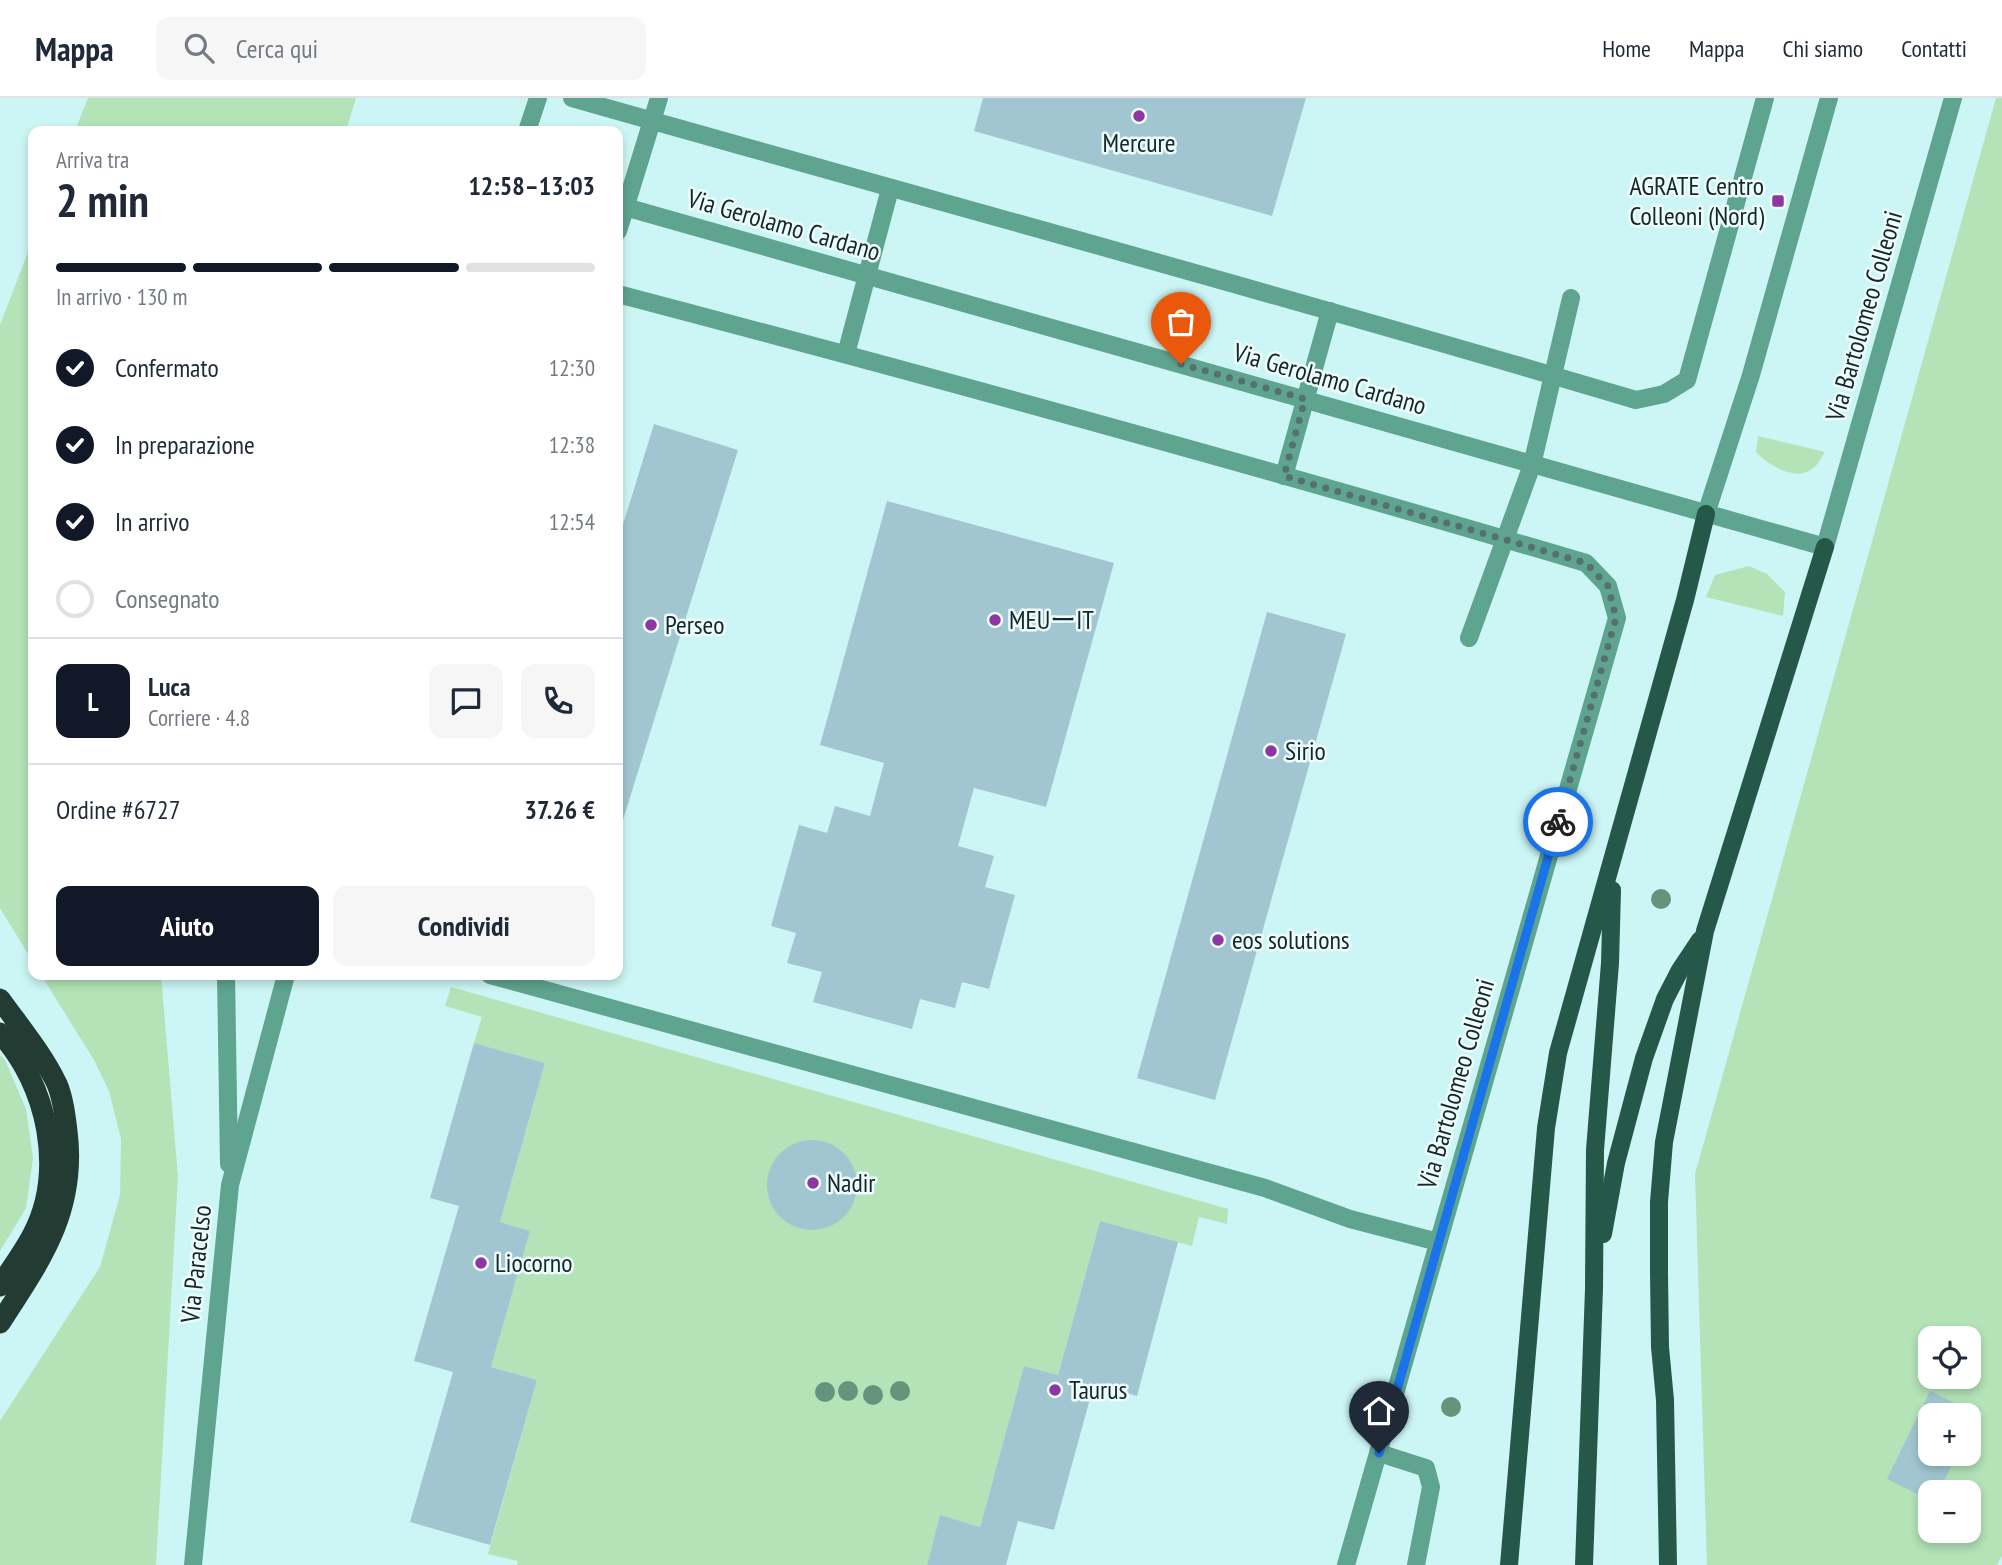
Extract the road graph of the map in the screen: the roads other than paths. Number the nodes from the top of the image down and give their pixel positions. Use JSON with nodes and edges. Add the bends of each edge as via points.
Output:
{"nodes":[{"id":1,"x":538,"y":98,"type":"edge"},
{"id":2,"x":572,"y":98,"type":"edge"},
{"id":3,"x":659,"y":98,"type":"edge"},
{"id":4,"x":1765,"y":98,"type":"edge"},
{"id":5,"x":1829,"y":98,"type":"edge"},
{"id":6,"x":1953,"y":98,"type":"edge"},
{"id":7,"x":652,"y":121,"type":"junction"},
{"id":8,"x":529,"y":126,"type":"edge"},
{"id":9,"x":890,"y":189,"type":"junction"},
{"id":10,"x":623,"y":203,"type":"edge"},
{"id":11,"x":623,"y":206,"type":"edge"},
{"id":12,"x":868,"y":276,"type":"junction"},
{"id":13,"x":623,"y":294,"type":"edge"},
{"id":14,"x":1571,"y":298,"type":"dead end"},
{"id":15,"x":1330,"y":311,"type":"junction"},
{"id":16,"x":846,"y":354,"type":"junction"},
{"id":17,"x":1553,"y":375,"type":"junction"},
{"id":18,"x":1305,"y":399,"type":"junction"},
{"id":19,"x":1532,"y":465,"type":"junction"},
{"id":20,"x":1284,"y":476,"type":"junction"},
{"id":21,"x":1706,"y":514,"type":"junction"},
{"id":22,"x":1506,"y":540,"type":"junction"},
{"id":23,"x":1825,"y":547,"type":"junction"},
{"id":24,"x":1469,"y":638,"type":"dead end"},
{"id":25,"x":1612,"y":862,"type":"junction"},
{"id":26,"x":1705,"y":932,"type":"junction"},
{"id":27,"x":226,"y":980,"type":"edge"},
{"id":28,"x":285,"y":980,"type":"edge"},
{"id":29,"x":508,"y":980,"type":"edge"},
{"id":30,"x":0,"y":999,"type":"edge"},
{"id":31,"x":0,"y":1033,"type":"edge"},
{"id":32,"x":230,"y":1185,"type":"junction"},
{"id":33,"x":1438,"y":1242,"type":"junction"},
{"id":34,"x":0,"y":1286,"type":"edge"},
{"id":35,"x":1594,"y":1289,"type":"junction"},
{"id":36,"x":0,"y":1323,"type":"edge"},
{"id":37,"x":1379,"y":1453,"type":"junction"},
{"id":38,"x":193,"y":1565,"type":"edge"},
{"id":39,"x":1346,"y":1565,"type":"edge"},
{"id":40,"x":1416,"y":1565,"type":"edge"},
{"id":41,"x":1509,"y":1565,"type":"edge"},
{"id":42,"x":1584,"y":1565,"type":"edge"},
{"id":43,"x":1668,"y":1565,"type":"edge"}],
"edges":[{"from":1,"to":8,"type":"street"},
{"from":2,"to":7,"type":"street"},
{"from":3,"to":7,"type":"street"},
{"from":4,"to":17,"type":"street","via":[[1688,380],[1664,394],[1636,400]]},
{"from":5,"to":21,"type":"street","via":[[1751,375]]},
{"from":6,"to":23,"type":"street","name":"Via Bartolomeo Colleoni"},
{"from":7,"to":9,"type":"street"},
{"from":7,"to":10,"type":"street"},
{"from":9,"to":12,"type":"street"},
{"from":9,"to":15,"type":"street"},
{"from":11,"to":12,"type":"street","name":"Via Gerolamo Cardano"},
{"from":12,"to":16,"type":"street"},
{"from":12,"to":18,"type":"street","name":"Via Gerolamo Cardano"},
{"from":13,"to":16,"type":"street"},
{"from":14,"to":17,"type":"street"},
{"from":15,"to":17,"type":"street"},
{"from":15,"to":18,"type":"street"},
{"from":16,"to":20,"type":"street"},
{"from":17,"to":19,"type":"street"},
{"from":18,"to":19,"type":"street","name":"Via Gerolamo Cardano"},
{"from":18,"to":20,"type":"street"},
{"from":19,"to":21,"type":"street","name":"Via Gerolamo Cardano"},
{"from":19,"to":22,"type":"street"},
{"from":20,"to":22,"type":"street"},
{"from":21,"to":23,"type":"street","name":"Via Gerolamo Cardano"},
{"from":21,"to":25,"type":"main road"},
{"from":22,"to":24,"type":"street"},
{"from":22,"to":33,"type":"street","name":"Via Bartolomeo Colleoni","via":[[1586,563],[1608,586],[1616,618]]},
{"from":23,"to":26,"type":"main road"},
{"from":25,"to":35,"type":"main road","via":[[1610,963],[1595,1150]]},
{"from":25,"to":41,"type":"main road","via":[[1558,1053],[1552,1092]]},
{"from":26,"to":35,"type":"main road","via":[[1665,999],[1644,1058],[1616,1163]]},
{"from":26,"to":43,"type":"main road","via":[[1669,1107],[1660,1180]]},
{"from":27,"to":32,"type":"street"},
{"from":28,"to":32,"type":"street","name":"Via Paracelso"},
{"from":29,"to":33,"type":"street","via":[[1265,1188],[1350,1219]]},
{"from":30,"to":36,"type":"highway","via":[[58,1086],[69,1168],[50,1243]]},
{"from":31,"to":34,"type":"highway","via":[[37,1091],[49,1156],[37,1225]]},
{"from":32,"to":38,"type":"street","name":"Via Paracelso"},
{"from":33,"to":37,"type":"street","name":"Via Bartolomeo Colleoni"},
{"from":35,"to":42,"type":"main road"},
{"from":37,"to":39,"type":"street","name":"Via Bartolomeo Colleoni"},
{"from":37,"to":40,"type":"street","via":[[1426,1468],[1431,1487]]}]}
